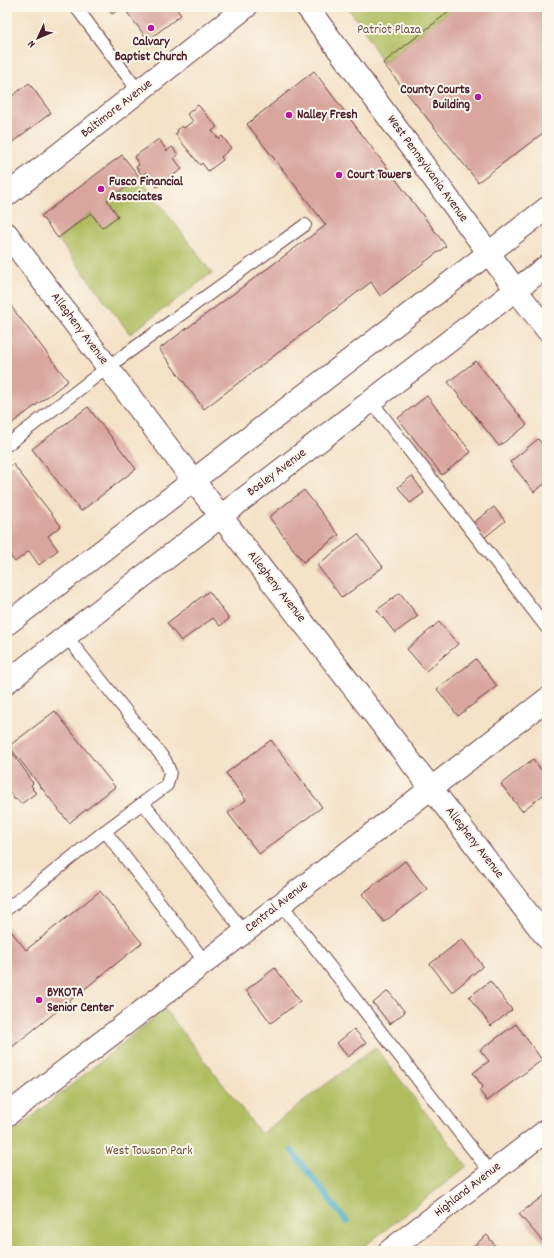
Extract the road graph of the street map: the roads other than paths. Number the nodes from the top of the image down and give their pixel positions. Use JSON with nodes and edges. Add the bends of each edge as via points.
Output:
{"nodes":[{"id":1,"x":76,"y":7,"type":"edge"},
{"id":2,"x":246,"y":7,"type":"edge"},
{"id":3,"x":307,"y":7,"type":"edge"},
{"id":4,"x":139,"y":92,"type":"junction"},
{"id":5,"x":7,"y":195,"type":"edge"},
{"id":6,"x":547,"y":208,"type":"edge"},
{"id":7,"x":305,"y":224,"type":"dead end"},
{"id":8,"x":7,"y":234,"type":"edge"},
{"id":9,"x":489,"y":253,"type":"junction"},
{"id":10,"x":547,"y":266,"type":"edge"},
{"id":11,"x":516,"y":290,"type":"junction"},
{"id":12,"x":547,"y":330,"type":"edge"},
{"id":13,"x":108,"y":367,"type":"junction"},
{"id":14,"x":371,"y":401,"type":"junction"},
{"id":15,"x":7,"y":446,"type":"edge"},
{"id":16,"x":193,"y":480,"type":"junction"},
{"id":17,"x":221,"y":516,"type":"junction"},
{"id":18,"x":7,"y":624,"type":"edge"},
{"id":19,"x":547,"y":628,"type":"edge"},
{"id":20,"x":66,"y":636,"type":"junction"},
{"id":21,"x":7,"y":682,"type":"edge"},
{"id":22,"x":547,"y":699,"type":"edge"},
{"id":23,"x":431,"y":788,"type":"junction"},
{"id":24,"x":143,"y":803,"type":"junction"},
{"id":25,"x":105,"y":831,"type":"junction"},
{"id":26,"x":280,"y":904,"type":"junction"},
{"id":27,"x":7,"y":909,"type":"edge"},
{"id":28,"x":244,"y":932,"type":"junction"},
{"id":29,"x":547,"y":938,"type":"edge"},
{"id":30,"x":205,"y":962,"type":"junction"},
{"id":31,"x":7,"y":1115,"type":"edge"},
{"id":32,"x":547,"y":1130,"type":"edge"},
{"id":33,"x":491,"y":1173,"type":"junction"},
{"id":34,"x":390,"y":1251,"type":"edge"}],
"edges":[{"from":1,"to":4,"type":"lane"},
{"from":2,"to":4,"type":"street","name":"Baltimore Avenue"},
{"from":3,"to":9,"type":"street","name":"West Pennsylvania Avenue"},
{"from":4,"to":5,"type":"street","name":"Baltimore Avenue"},
{"from":6,"to":9,"type":"street"},
{"from":7,"to":13,"type":"lane"},
{"from":8,"to":13,"type":"street","name":"Allegheny Avenue"},
{"from":9,"to":11,"type":"street","name":"West Pennsylvania Avenue"},
{"from":9,"to":16,"type":"street"},
{"from":10,"to":11,"type":"street","name":"Bosley Avenue"},
{"from":11,"to":12,"type":"street","name":"West Pennsylvania Avenue"},
{"from":11,"to":14,"type":"street","name":"Bosley Avenue"},
{"from":13,"to":15,"type":"lane"},
{"from":13,"to":16,"type":"street","name":"Allegheny Avenue"},
{"from":14,"to":17,"type":"street","name":"Bosley Avenue"},
{"from":14,"to":19,"type":"lane"},
{"from":16,"to":17,"type":"street","name":"Allegheny Avenue"},
{"from":16,"to":18,"type":"street"},
{"from":17,"to":20,"type":"street","name":"Bosley Avenue"},
{"from":17,"to":23,"type":"street","name":"Allegheny Avenue"},
{"from":20,"to":21,"type":"street","name":"Bosley Avenue"},
{"from":20,"to":24,"type":"lane","via":[[165,760],[170,772],[166,785]]},
{"from":22,"to":23,"type":"street","name":"Central Avenue"},
{"from":23,"to":26,"type":"street","name":"Central Avenue"},
{"from":23,"to":29,"type":"street","name":"Allegheny Avenue"},
{"from":24,"to":25,"type":"lane"},
{"from":24,"to":28,"type":"lane"},
{"from":25,"to":27,"type":"lane"},
{"from":25,"to":30,"type":"lane"},
{"from":26,"to":28,"type":"street","name":"Central Avenue"},
{"from":26,"to":33,"type":"lane"},
{"from":28,"to":30,"type":"street","name":"Central Avenue"},
{"from":30,"to":31,"type":"street","name":"Central Avenue"},
{"from":32,"to":33,"type":"street","name":"Highland Avenue"},
{"from":33,"to":34,"type":"street","name":"Highland Avenue"}]}
